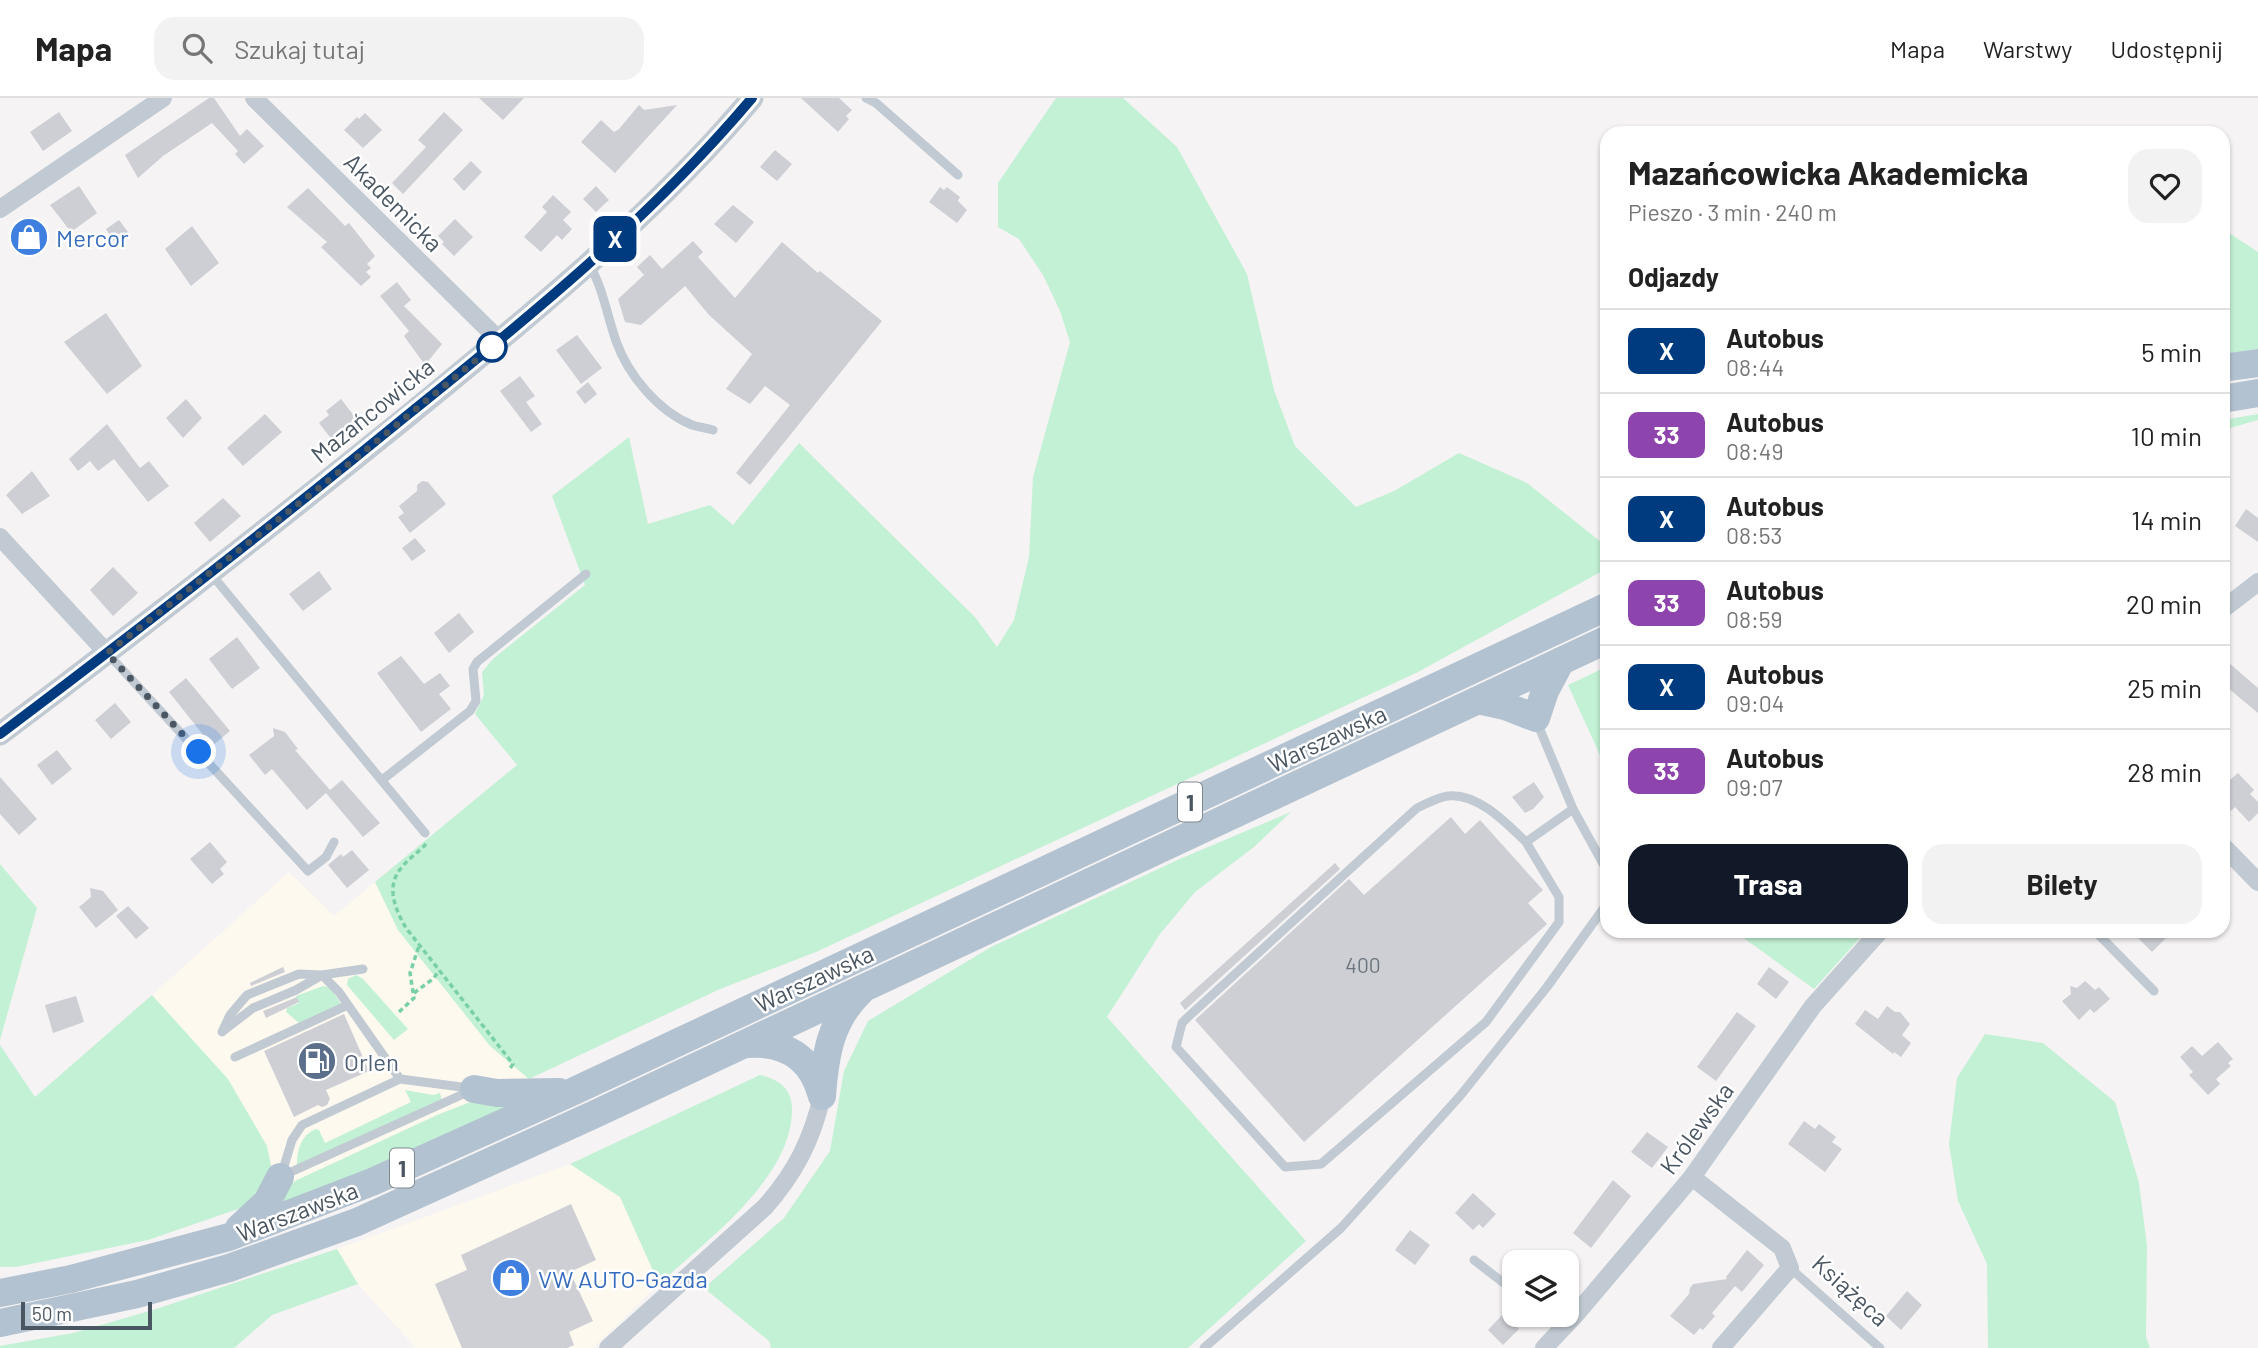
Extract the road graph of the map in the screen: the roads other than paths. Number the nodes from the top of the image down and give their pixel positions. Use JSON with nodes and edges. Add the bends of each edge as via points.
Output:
{"nodes":[{"id":1,"x":163,"y":98,"type":"edge"},
{"id":2,"x":254,"y":98,"type":"edge"},
{"id":3,"x":752,"y":98,"type":"edge"},
{"id":4,"x":866,"y":98,"type":"edge"},
{"id":5,"x":958,"y":175,"type":"dead end"},
{"id":6,"x":0,"y":209,"type":"edge"},
{"id":7,"x":589,"y":262,"type":"junction"},
{"id":8,"x":500,"y":341,"type":"junction"},
{"id":9,"x":2258,"y":363,"type":"edge"},
{"id":10,"x":2230,"y":367,"type":"edge"},
{"id":11,"x":2258,"y":393,"type":"edge"},
{"id":12,"x":2230,"y":398,"type":"edge"},
{"id":13,"x":713,"y":430,"type":"dead end"},
{"id":14,"x":0,"y":537,"type":"edge"},
{"id":15,"x":211,"y":573,"type":"junction"},
{"id":16,"x":586,"y":574,"type":"dead end"},
{"id":17,"x":2258,"y":582,"type":"edge"},
{"id":18,"x":2230,"y":604,"type":"edge"},
{"id":19,"x":1600,"y":610,"type":"edge"},
{"id":20,"x":1600,"y":642,"type":"edge"},
{"id":21,"x":107,"y":653,"type":"junction"},
{"id":22,"x":1561,"y":661,"type":"junction"},
{"id":23,"x":1478,"y":700,"type":"junction"},
{"id":24,"x":1535,"y":718,"type":"junction"},
{"id":25,"x":0,"y":734,"type":"edge"},
{"id":26,"x":382,"y":780,"type":"junction"},
{"id":27,"x":1573,"y":809,"type":"junction"},
{"id":28,"x":425,"y":833,"type":"road end"},
{"id":29,"x":334,"y":842,"type":"dead end"},
{"id":30,"x":1526,"y":842,"type":"junction"},
{"id":31,"x":2230,"y":853,"type":"edge"},
{"id":32,"x":1600,"y":858,"type":"edge"},
{"id":33,"x":2258,"y":882,"type":"edge"},
{"id":34,"x":1600,"y":913,"type":"edge"},
{"id":35,"x":1874,"y":938,"type":"edge"},
{"id":36,"x":2102,"y":938,"type":"edge"},
{"id":37,"x":363,"y":969,"type":"dead end"},
{"id":38,"x":322,"y":975,"type":"junction"},
{"id":39,"x":866,"y":987,"type":"junction"},
{"id":40,"x":2154,"y":991,"type":"dead end"},
{"id":41,"x":348,"y":1005,"type":"junction"},
{"id":42,"x":731,"y":1050,"type":"junction"},
{"id":43,"x":235,"y":1056,"type":"dead end"},
{"id":44,"x":400,"y":1079,"type":"junction"},
{"id":45,"x":486,"y":1091,"type":"junction"},
{"id":46,"x":572,"y":1092,"type":"junction"},
{"id":47,"x":822,"y":1096,"type":"junction"},
{"id":48,"x":280,"y":1177,"type":"junction"},
{"id":49,"x":1692,"y":1177,"type":"junction"},
{"id":50,"x":229,"y":1237,"type":"junction"},
{"id":51,"x":1474,"y":1261,"type":"dead end"},
{"id":52,"x":1790,"y":1268,"type":"junction"},
{"id":53,"x":1502,"y":1282,"type":"edge"},
{"id":54,"x":0,"y":1293,"type":"edge"},
{"id":55,"x":0,"y":1323,"type":"edge"},
{"id":56,"x":1563,"y":1328,"type":"joint"},
{"id":57,"x":608,"y":1348,"type":"edge"},
{"id":58,"x":1204,"y":1348,"type":"edge"},
{"id":59,"x":1544,"y":1348,"type":"edge"},
{"id":60,"x":1721,"y":1348,"type":"edge"},
{"id":61,"x":1880,"y":1348,"type":"edge"}],
"edges":[{"from":1,"to":6,"type":"street"},
{"from":2,"to":8,"type":"street","name":"Akademicka"},
{"from":3,"to":7,"type":"street","name":"Mazańcowicka","via":[[679,177]]},
{"from":4,"to":5,"type":"lane"},
{"from":7,"to":8,"type":"street","name":"Mazańcowicka"},
{"from":7,"to":13,"type":"lane","via":[[627,367],[668,411],[692,425]]},
{"from":8,"to":15,"type":"street","name":"Mazańcowicka"},
{"from":9,"to":10,"type":"main road"},
{"from":11,"to":12,"type":"main road"},
{"from":14,"to":21,"type":"street"},
{"from":15,"to":21,"type":"street","name":"Mazańcowicka"},
{"from":15,"to":26,"type":"lane"},
{"from":16,"to":26,"type":"lane","via":[[477,662],[473,668],[476,701],[470,711]]},
{"from":17,"to":18,"type":"street"},
{"from":19,"to":46,"type":"main road","name":"Warszawska","number":"1"},
{"from":20,"to":22,"type":"main road","name":"Warszawska","number":"1"},
{"from":21,"to":25,"type":"street","name":"Mazańcowicka"},
{"from":21,"to":29,"type":"lane","via":[[308,871],[326,857]]},
{"from":22,"to":23,"type":"main road","name":"Warszawska","number":"1"},
{"from":22,"to":24,"type":"main road"},
{"from":23,"to":24,"type":"main road"},
{"from":23,"to":39,"type":"main road","name":"Warszawska","number":"1"},
{"from":24,"to":27,"type":"lane"},
{"from":26,"to":28,"type":"lane"},
{"from":27,"to":30,"type":"lane"},
{"from":27,"to":32,"type":"lane"},
{"from":30,"to":30,"type":"lane","via":[[1497,815],[1469,799],[1447,796],[1417,808],[1182,1023],[1175,1047],[1285,1167],[1321,1164],[1486,1022],[1559,922],[1559,897]]},
{"from":31,"to":33,"type":"street"},
{"from":34,"to":58,"type":"lane","via":[[1460,1096],[1341,1228]]},
{"from":35,"to":49,"type":"street","name":"Królewska","via":[[1813,1006]]},
{"from":36,"to":40,"type":"lane"},
{"from":37,"to":38,"type":"lane"},
{"from":38,"to":38,"type":"lane","via":[[299,974],[247,995],[222,1032],[253,1008]]},
{"from":38,"to":41,"type":"lane"},
{"from":39,"to":42,"type":"main road","name":"Warszawska","number":"1"},
{"from":39,"to":47,"type":"main road","via":[[833,1032]]},
{"from":41,"to":43,"type":"lane"},
{"from":41,"to":44,"type":"lane"},
{"from":42,"to":47,"type":"main road","via":[[761,1043],[790,1050],[810,1068]]},
{"from":42,"to":55,"type":"main road","name":"Warszawska","number":"1","via":[[443,1184],[291,1247],[137,1294]]},
{"from":44,"to":45,"type":"lane"},
{"from":44,"to":48,"type":"lane","via":[[302,1125]]},
{"from":45,"to":46,"type":"main road"},
{"from":45,"to":48,"type":"lane"},
{"from":46,"to":50,"type":"main road","name":"Warszawska","number":"1","via":[[372,1182]]},
{"from":47,"to":57,"type":"street","via":[[808,1144],[784,1185]]},
{"from":48,"to":50,"type":"main road","via":[[267,1202]]},
{"from":49,"to":52,"type":"street","name":"Książęca","via":[[1782,1248]]},
{"from":49,"to":56,"type":"street","name":"Królewska"},
{"from":50,"to":54,"type":"main road","name":"Warszawska","number":"1"},
{"from":51,"to":53,"type":"lane"},
{"from":52,"to":60,"type":"street","name":"Książęca"},
{"from":52,"to":61,"type":"lane","name":"Książęca"},
{"from":56,"to":59,"type":"street","name":"Królewska"}]}
